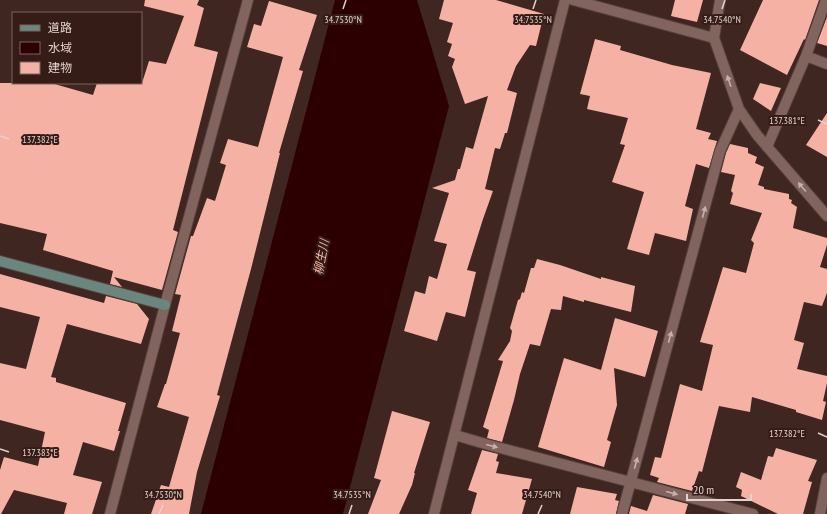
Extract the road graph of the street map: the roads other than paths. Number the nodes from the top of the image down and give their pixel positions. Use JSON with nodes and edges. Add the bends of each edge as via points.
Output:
{"nodes":[{"id":1,"x":248,"y":0,"type":"edge"},
{"id":2,"x":565,"y":0,"type":"edge"},
{"id":3,"x":573,"y":0,"type":"edge"},
{"id":4,"x":720,"y":0,"type":"edge"},
{"id":5,"x":826,"y":0,"type":"edge"},
{"id":6,"x":714,"y":38,"type":"junction"},
{"id":7,"x":806,"y":56,"type":"junction"},
{"id":8,"x":827,"y":64,"type":"edge"},
{"id":9,"x":739,"y":109,"type":"junction"},
{"id":10,"x":767,"y":147,"type":"junction"},
{"id":11,"x":827,"y":216,"type":"edge"},
{"id":12,"x":0,"y":261,"type":"edge"},
{"id":13,"x":165,"y":305,"type":"junction"},
{"id":14,"x":454,"y":435,"type":"junction"},
{"id":15,"x":827,"y":478,"type":"edge"},
{"id":16,"x":630,"y":482,"type":"junction"},
{"id":17,"x":110,"y":514,"type":"edge"},
{"id":18,"x":434,"y":514,"type":"edge"},
{"id":19,"x":622,"y":514,"type":"edge"},
{"id":20,"x":753,"y":514,"type":"edge"},
{"id":21,"x":820,"y":514,"type":"edge"}],
"edges":[{"from":1,"to":13,"type":"street"},
{"from":2,"to":14,"type":"street"},
{"from":3,"to":6,"type":"street"},
{"from":4,"to":6,"type":"street"},
{"from":5,"to":7,"type":"street"},
{"from":9,"to":6,"type":"street","one_way":true},
{"from":7,"to":8,"type":"street"},
{"from":7,"to":10,"type":"street"},
{"from":9,"to":10,"type":"street"},
{"from":16,"to":9,"type":"street","one_way":true,"via":[[720,151]]},
{"from":11,"to":10,"type":"street","one_way":true},
{"from":12,"to":13,"type":"street"},
{"from":13,"to":17,"type":"street"},
{"from":14,"to":16,"type":"street","one_way":true},
{"from":14,"to":18,"type":"street"},
{"from":15,"to":21,"type":"street"},
{"from":16,"to":19,"type":"street"},
{"from":16,"to":20,"type":"street","one_way":true}]}
